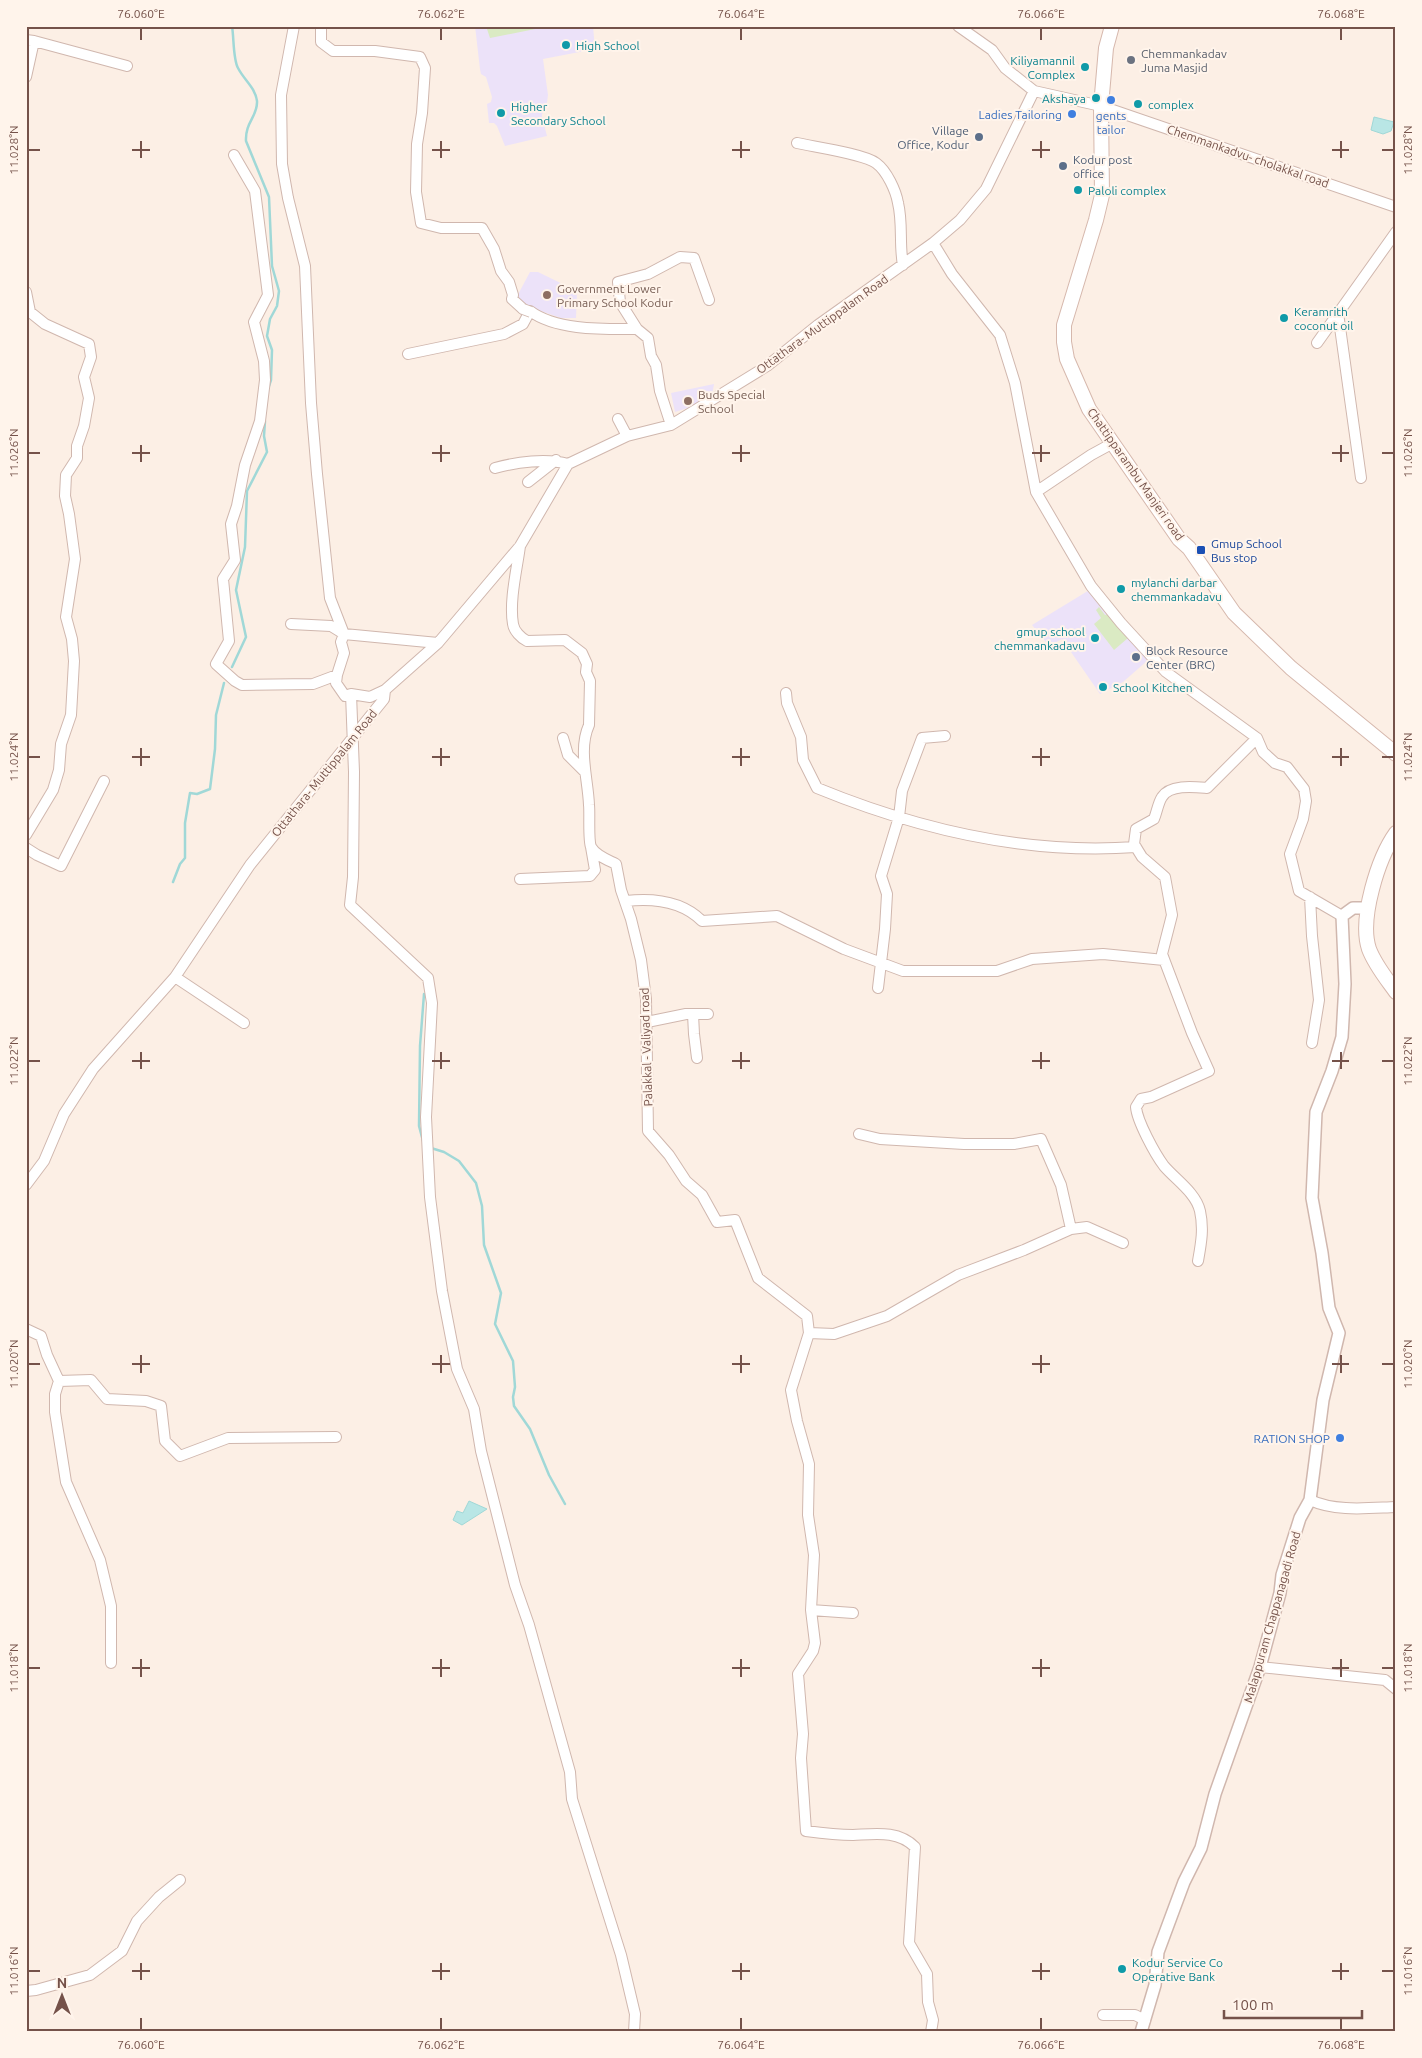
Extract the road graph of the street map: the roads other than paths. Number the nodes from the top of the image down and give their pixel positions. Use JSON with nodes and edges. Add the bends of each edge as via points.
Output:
{"nodes":[{"id":1,"x":294,"y":26,"type":"edge"},
{"id":2,"x":321,"y":26,"type":"edge"},
{"id":3,"x":1112,"y":26,"type":"edge"},
{"id":4,"x":962,"y":27,"type":"edge"},
{"id":5,"x":30,"y":40,"type":"edge"},
{"id":6,"x":127,"y":66,"type":"dead end"},
{"id":7,"x":26,"y":77,"type":"edge"},
{"id":8,"x":1034,"y":91,"type":"junction"},
{"id":9,"x":1101,"y":106,"type":"junction"},
{"id":10,"x":797,"y":143,"type":"dead end"},
{"id":11,"x":234,"y":155,"type":"dead end"},
{"id":12,"x":1396,"y":207,"type":"edge"},
{"id":13,"x":1396,"y":232,"type":"edge"},
{"id":14,"x":933,"y":243,"type":"junction"},
{"id":15,"x":903,"y":265,"type":"junction"},
{"id":16,"x":26,"y":292,"type":"edge"},
{"id":17,"x":709,"y":300,"type":"dead end"},
{"id":18,"x":528,"y":311,"type":"junction"},
{"id":19,"x":1338,"y":313,"type":"junction"},
{"id":20,"x":637,"y":329,"type":"junction"},
{"id":21,"x":1317,"y":343,"type":"dead end"},
{"id":22,"x":408,"y":354,"type":"dead end"},
{"id":23,"x":618,"y":420,"type":"dead end"},
{"id":24,"x":671,"y":425,"type":"junction"},
{"id":25,"x":626,"y":436,"type":"junction"},
{"id":26,"x":1113,"y":443,"type":"junction"},
{"id":27,"x":556,"y":460,"type":"junction"},
{"id":28,"x":568,"y":464,"type":"junction"},
{"id":29,"x":495,"y":468,"type":"dead end"},
{"id":30,"x":1361,"y":478,"type":"dead end"},
{"id":31,"x":528,"y":482,"type":"dead end"},
{"id":32,"x":1036,"y":492,"type":"junction"},
{"id":33,"x":520,"y":546,"type":"junction"},
{"id":34,"x":291,"y":624,"type":"dead end"},
{"id":35,"x":344,"y":634,"type":"junction"},
{"id":36,"x":438,"y":643,"type":"junction"},
{"id":37,"x":337,"y":675,"type":"junction"},
{"id":38,"x":385,"y":690,"type":"junction"},
{"id":39,"x":352,"y":694,"type":"junction"},
{"id":40,"x":786,"y":694,"type":"dead end"},
{"id":41,"x":945,"y":736,"type":"dead end"},
{"id":42,"x":354,"y":737,"type":"junction"},
{"id":43,"x":563,"y":738,"type":"dead end"},
{"id":44,"x":1257,"y":738,"type":"junction"},
{"id":45,"x":1396,"y":754,"type":"edge"},
{"id":46,"x":585,"y":772,"type":"junction"},
{"id":47,"x":104,"y":781,"type":"dead end"},
{"id":48,"x":899,"y":817,"type":"junction"},
{"id":49,"x":1396,"y":833,"type":"edge"},
{"id":50,"x":26,"y":835,"type":"edge"},
{"id":51,"x":591,"y":846,"type":"junction"},
{"id":52,"x":1136,"y":847,"type":"junction"},
{"id":53,"x":26,"y":848,"type":"edge"},
{"id":54,"x":520,"y":879,"type":"dead end"},
{"id":55,"x":1310,"y":897,"type":"junction"},
{"id":56,"x":626,"y":901,"type":"junction"},
{"id":57,"x":1368,"y":908,"type":"junction"},
{"id":58,"x":1342,"y":916,"type":"junction"},
{"id":59,"x":1164,"y":960,"type":"junction"},
{"id":60,"x":880,"y":962,"type":"junction"},
{"id":61,"x":175,"y":977,"type":"junction"},
{"id":62,"x":878,"y":988,"type":"dead end"},
{"id":63,"x":1396,"y":992,"type":"edge"},
{"id":64,"x":693,"y":1014,"type":"junction"},
{"id":65,"x":708,"y":1014,"type":"dead end"},
{"id":66,"x":647,"y":1022,"type":"junction"},
{"id":67,"x":244,"y":1023,"type":"dead end"},
{"id":68,"x":1312,"y":1043,"type":"dead end"},
{"id":69,"x":698,"y":1058,"type":"dead end"},
{"id":70,"x":859,"y":1134,"type":"dead end"},
{"id":71,"x":26,"y":1185,"type":"edge"},
{"id":72,"x":1071,"y":1229,"type":"junction"},
{"id":73,"x":1122,"y":1243,"type":"dead end"},
{"id":74,"x":1198,"y":1261,"type":"dead end"},
{"id":75,"x":26,"y":1329,"type":"edge"},
{"id":76,"x":809,"y":1333,"type":"junction"},
{"id":77,"x":59,"y":1381,"type":"junction"},
{"id":78,"x":336,"y":1437,"type":"dead end"},
{"id":79,"x":1310,"y":1500,"type":"junction"},
{"id":80,"x":1396,"y":1507,"type":"edge"},
{"id":81,"x":811,"y":1610,"type":"junction"},
{"id":82,"x":853,"y":1613,"type":"dead end"},
{"id":83,"x":112,"y":1663,"type":"dead end"},
{"id":84,"x":1260,"y":1667,"type":"junction"},
{"id":85,"x":1396,"y":1689,"type":"edge"},
{"id":86,"x":180,"y":1880,"type":"dead end"},
{"id":87,"x":26,"y":1991,"type":"edge"},
{"id":88,"x":1104,"y":2015,"type":"dead end"},
{"id":89,"x":1145,"y":2020,"type":"junction"},
{"id":90,"x":634,"y":2032,"type":"edge"},
{"id":91,"x":931,"y":2032,"type":"edge"},
{"id":92,"x":1141,"y":2032,"type":"edge"}],
"edges":[{"from":1,"to":35,"type":"street","via":[[281,95],[282,164],[305,266],[316,474],[330,598]]},
{"from":2,"to":18,"type":"street","via":[[321,42],[333,51],[375,51],[420,57],[425,68],[417,144],[416,192],[421,223],[441,228],[482,228],[509,282],[512,299]]},
{"from":3,"to":9,"type":"main road","name":"Chattipparambu Manjeri road","via":[[1106,48]]},
{"from":4,"to":8,"type":"street","via":[[992,50],[1005,68]]},
{"from":5,"to":6,"type":"street"},
{"from":5,"to":7,"type":"street"},
{"from":8,"to":9,"type":"street"},
{"from":8,"to":14,"type":"street","name":"Ottathara- Muttippalam Road","via":[[986,190],[960,220]]},
{"from":9,"to":12,"type":"street","name":"Chemmankadvu- cholakkal road"},
{"from":9,"to":26,"type":"main road","name":"Chattipparambu Manjeri road","via":[[1102,195],[1064,326],[1064,342],[1067,360],[1089,409]]},
{"from":10,"to":15,"type":"street","via":[[864,158],[881,168],[898,203]]},
{"from":11,"to":37,"type":"street","via":[[256,191],[268,295],[254,322],[265,380],[260,421],[244,464],[231,524],[235,560],[223,578],[229,641],[216,664],[242,685],[313,684]]},
{"from":13,"to":19,"type":"street"},
{"from":14,"to":15,"type":"street","name":"Ottathara- Muttippalam Road"},
{"from":14,"to":32,"type":"street","via":[[952,274],[1000,335],[1015,383]]},
{"from":15,"to":24,"type":"street","name":"Ottathara- Muttippalam Road","via":[[818,325],[767,366]]},
{"from":16,"to":50,"type":"street","via":[[30,312],[45,324],[89,344],[91,357],[84,377],[89,398],[84,426],[76,458],[66,475],[65,496],[75,559],[66,617],[74,661],[70,715],[53,790]]},
{"from":17,"to":20,"type":"street","via":[[694,258],[680,256],[648,274],[618,282],[620,302]]},
{"from":18,"to":20,"type":"street","via":[[540,319],[593,329]]},
{"from":18,"to":22,"type":"street","via":[[523,324],[504,334]]},
{"from":19,"to":21,"type":"street"},
{"from":19,"to":30,"type":"street"},
{"from":20,"to":24,"type":"street","via":[[648,338],[650,356],[656,365]]},
{"from":23,"to":25,"type":"street"},
{"from":24,"to":25,"type":"street","name":"Ottathara- Muttippalam Road"},
{"from":25,"to":28,"type":"street","name":"Ottathara- Muttippalam Road"},
{"from":26,"to":32,"type":"street"},
{"from":26,"to":45,"type":"main road","name":"Chattipparambu Manjeri road","via":[[1234,613],[1291,668]]},
{"from":27,"to":28,"type":"street"},
{"from":27,"to":29,"type":"street"},
{"from":27,"to":31,"type":"street"},
{"from":28,"to":33,"type":"street","name":"Ottathara- Muttippalam Road"},
{"from":32,"to":44,"type":"street","via":[[1092,586],[1121,623],[1166,672]]},
{"from":33,"to":36,"type":"street","name":"Ottathara- Muttippalam Road"},
{"from":33,"to":46,"type":"street","via":[[513,625],[527,641],[565,640],[582,653],[587,664],[590,681]]},
{"from":34,"to":35,"type":"street","via":[[331,626]]},
{"from":35,"to":36,"type":"street"},
{"from":35,"to":37,"type":"street","via":[[341,642],[344,653]]},
{"from":36,"to":38,"type":"street","name":"Ottathara- Muttippalam Road"},
{"from":37,"to":39,"type":"street","via":[[336,683],[345,696]]},
{"from":38,"to":39,"type":"street","via":[[370,697]]},
{"from":38,"to":42,"type":"street","name":"Ottathara- Muttippalam Road","via":[[384,699]]},
{"from":39,"to":42,"type":"street"},
{"from":40,"to":48,"type":"street","via":[[801,737],[803,760],[817,788]]},
{"from":41,"to":48,"type":"street","via":[[922,738],[902,791]]},
{"from":42,"to":61,"type":"street","name":"Ottathara- Muttippalam Road","via":[[250,865]]},
{"from":42,"to":90,"type":"street","via":[[350,905],[428,978],[432,1003],[426,1117],[430,1197],[442,1291],[457,1369],[474,1409],[481,1451],[515,1585],[570,1772],[572,1799],[621,1955],[635,2014]]},
{"from":43,"to":46,"type":"street","via":[[568,755]]},
{"from":44,"to":52,"type":"street","via":[[1207,788],[1184,786],[1166,793],[1154,819],[1136,829]]},
{"from":44,"to":55,"type":"street","via":[[1263,752],[1275,764],[1287,767],[1304,789],[1303,819],[1290,854],[1299,890]]},
{"from":46,"to":51,"type":"street"},
{"from":47,"to":53,"type":"street","via":[[61,866]]},
{"from":48,"to":52,"type":"street","via":[[1018,844],[1097,850]]},
{"from":48,"to":60,"type":"street","via":[[881,876],[887,894]]},
{"from":49,"to":57,"type":"main road","via":[[1376,874]]},
{"from":51,"to":54,"type":"street","via":[[595,870],[590,876]]},
{"from":51,"to":56,"type":"street","name":"Palakkal - Valiyad road","via":[[600,856],[616,864],[620,890]]},
{"from":52,"to":59,"type":"street","via":[[1142,857],[1165,877],[1172,915],[1162,954]]},
{"from":55,"to":58,"type":"street"},
{"from":55,"to":68,"type":"street","via":[[1319,1000]]},
{"from":56,"to":60,"type":"street","via":[[674,902],[692,911],[702,921],[777,916],[844,949]]},
{"from":56,"to":66,"type":"street","name":"Palakkal - Valiyad road","via":[[641,960]]},
{"from":57,"to":58,"type":"street","via":[[1353,908]]},
{"from":57,"to":63,"type":"main road","via":[[1365,931],[1368,948]]},
{"from":58,"to":79,"type":"street","name":"Malappuram Chappanagadi Road","via":[[1345,984],[1342,1037],[1316,1112],[1312,1198],[1329,1308],[1339,1333],[1324,1400]]},
{"from":59,"to":60,"type":"street","via":[[1104,954],[1032,959],[996,971],[903,971]]},
{"from":59,"to":74,"type":"street","via":[[1209,1071],[1141,1099],[1136,1107],[1139,1122],[1164,1165],[1185,1186],[1200,1209],[1203,1236]]},
{"from":60,"to":62,"type":"street"},
{"from":61,"to":67,"type":"street"},
{"from":61,"to":71,"type":"street","name":"Ottathara- Muttippalam Road","via":[[93,1069],[64,1114],[44,1161]]},
{"from":64,"to":65,"type":"street"},
{"from":64,"to":66,"type":"street"},
{"from":64,"to":69,"type":"street"},
{"from":66,"to":76,"type":"street","name":"Palakkal - Valiyad road","via":[[648,1130],[686,1181],[702,1195],[717,1222],[735,1220],[758,1278],[806,1316]]},
{"from":70,"to":72,"type":"street","via":[[880,1139],[964,1144],[1014,1144],[1041,1139],[1061,1185]]},
{"from":72,"to":73,"type":"street","via":[[1087,1227]]},
{"from":72,"to":76,"type":"street","via":[[958,1275],[887,1316],[834,1334]]},
{"from":75,"to":77,"type":"street","via":[[41,1336]]},
{"from":76,"to":81,"type":"street","via":[[791,1390],[809,1464],[808,1514],[814,1555]]},
{"from":77,"to":78,"type":"street","via":[[91,1380],[107,1399],[146,1401],[161,1406],[165,1441],[180,1456],[228,1438]]},
{"from":77,"to":83,"type":"street","via":[[55,1412],[66,1482],[100,1560],[111,1606]]},
{"from":79,"to":80,"type":"street","via":[[1323,1506]]},
{"from":79,"to":84,"type":"street","name":"Malappuram Chappanagadi Road","via":[[1300,1518],[1282,1575]]},
{"from":81,"to":82,"type":"street"},
{"from":81,"to":91,"type":"street","via":[[815,1643],[798,1674],[806,1831],[889,1834],[908,1839],[915,1847],[909,1943],[927,1974],[928,2002],[933,2020]]},
{"from":84,"to":85,"type":"street","via":[[1386,1680]]},
{"from":84,"to":89,"type":"street","name":"Malappuram Chappanagadi Road","via":[[1215,1794],[1201,1848],[1184,1882],[1158,1952],[1155,1985]]},
{"from":86,"to":87,"type":"street","via":[[137,1921],[122,1951],[90,1975]]},
{"from":88,"to":89,"type":"street","via":[[1135,2015]]},
{"from":89,"to":92,"type":"street","name":"Malappuram Chappanagadi Road"}]}
